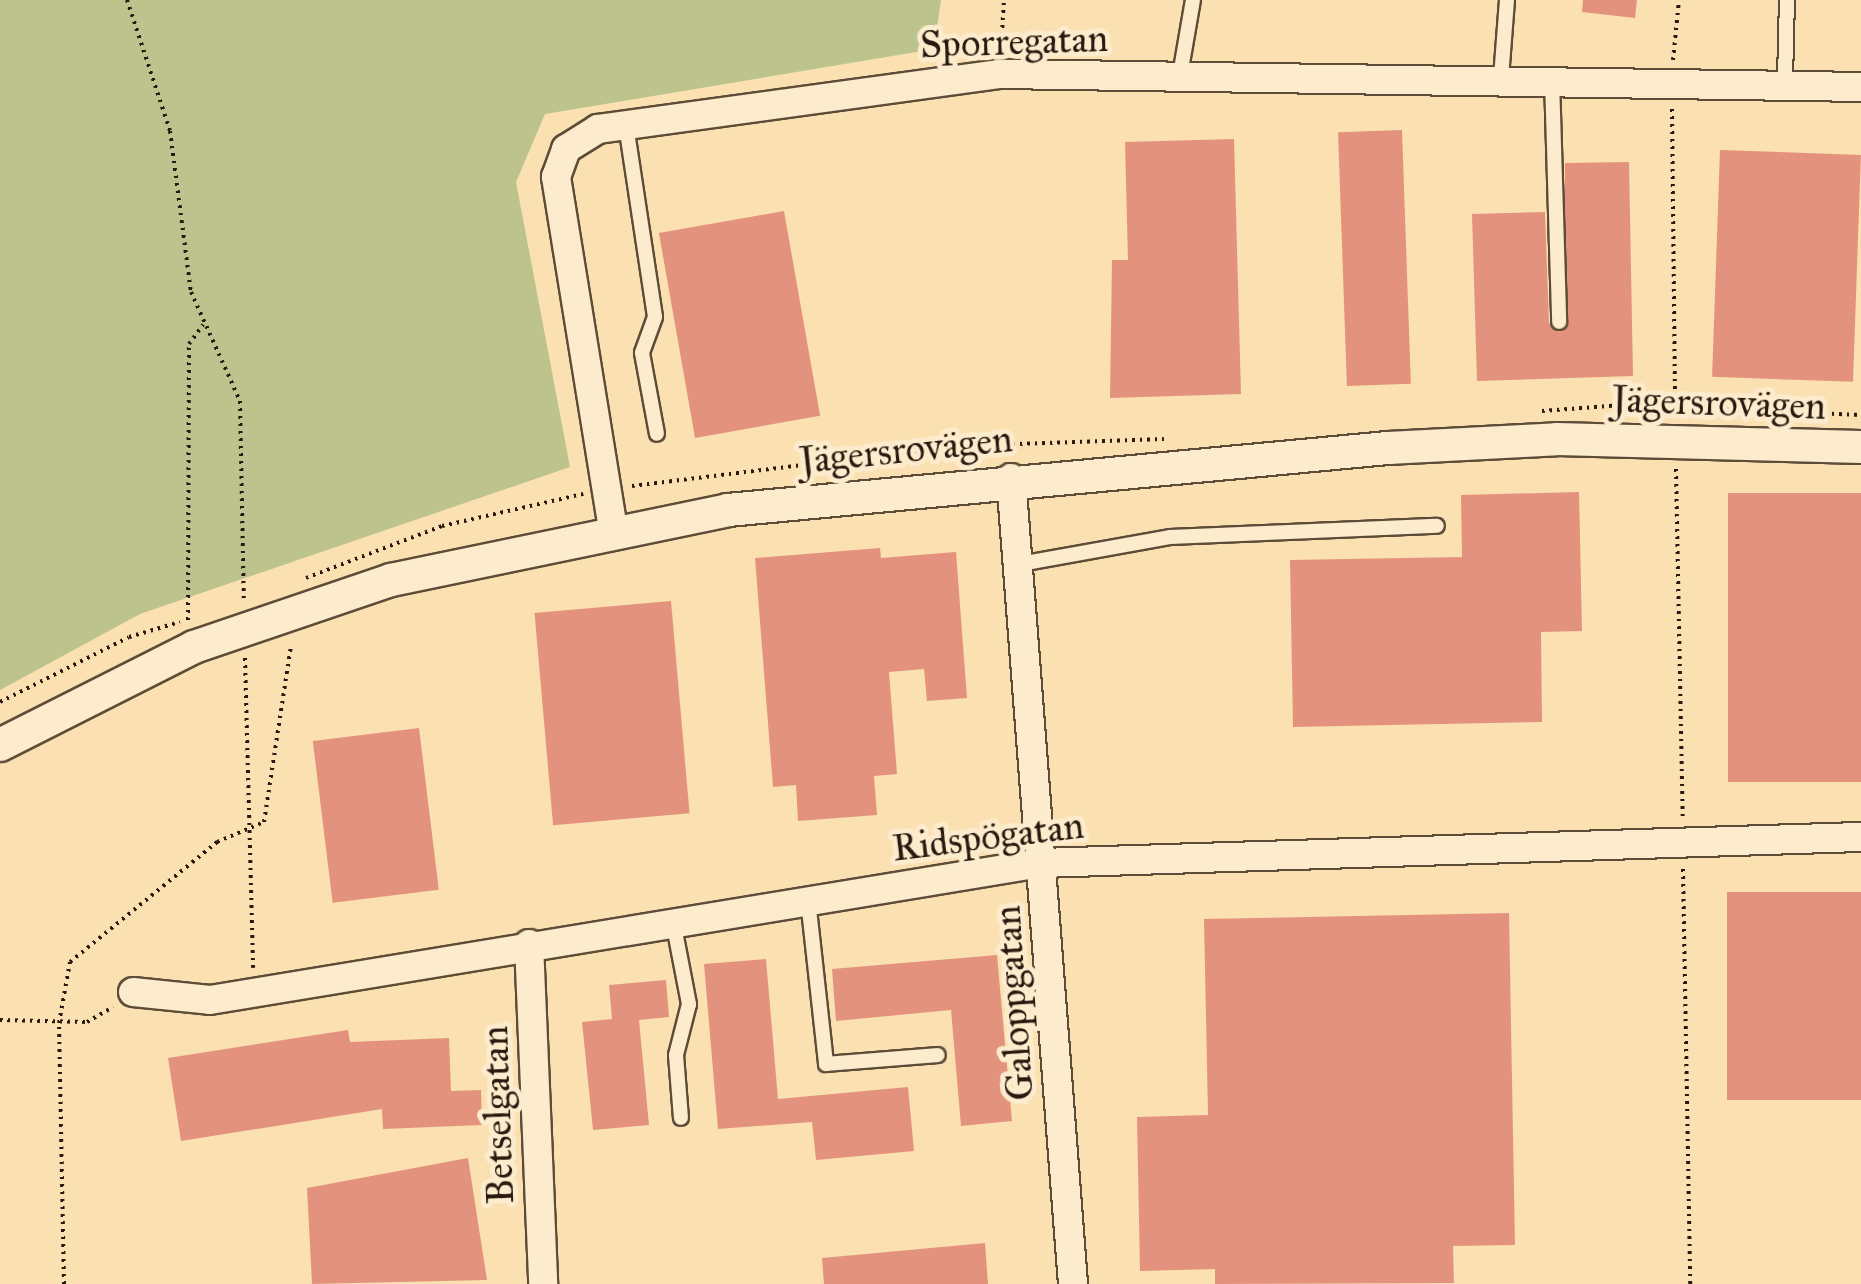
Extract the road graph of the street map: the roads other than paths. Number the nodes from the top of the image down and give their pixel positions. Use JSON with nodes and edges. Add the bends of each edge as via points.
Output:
{"nodes":[{"id":1,"x":1193,"y":0,"type":"edge"},
{"id":2,"x":1507,"y":0,"type":"edge"},
{"id":3,"x":1787,"y":0,"type":"edge"},
{"id":4,"x":1180,"y":75,"type":"junction"},
{"id":5,"x":1501,"y":78,"type":"junction"},
{"id":6,"x":1552,"y":79,"type":"junction"},
{"id":7,"x":1785,"y":80,"type":"junction"},
{"id":8,"x":1861,"y":87,"type":"edge"},
{"id":9,"x":626,"y":125,"type":"junction"},
{"id":10,"x":1560,"y":322,"type":"dead end"},
{"id":11,"x":657,"y":434,"type":"dead end"},
{"id":12,"x":1861,"y":447,"type":"edge"},
{"id":13,"x":1011,"y":478,"type":"junction"},
{"id":14,"x":1437,"y":526,"type":"dead end"},
{"id":15,"x":613,"y":530,"type":"junction"},
{"id":16,"x":1020,"y":564,"type":"junction"},
{"id":17,"x":0,"y":745,"type":"edge"},
{"id":18,"x":1861,"y":838,"type":"edge"},
{"id":19,"x":1041,"y":863,"type":"junction"},
{"id":20,"x":808,"y":900,"type":"junction"},
{"id":21,"x":673,"y":921,"type":"junction"},
{"id":22,"x":529,"y":944,"type":"junction"},
{"id":23,"x":133,"y":992,"type":"road end"},
{"id":24,"x":938,"y":1055,"type":"dead end"},
{"id":25,"x":681,"y":1118,"type":"dead end"},
{"id":26,"x":543,"y":1284,"type":"edge"},
{"id":27,"x":1073,"y":1284,"type":"edge"}],
"edges":[{"from":1,"to":4,"type":"lane"},
{"from":2,"to":5,"type":"lane"},
{"from":3,"to":7,"type":"lane"},
{"from":4,"to":5,"type":"street","name":"Sporregatan"},
{"from":4,"to":9,"type":"street","name":"Sporregatan","via":[[999,74]]},
{"from":5,"to":6,"type":"street","name":"Sporregatan"},
{"from":6,"to":7,"type":"street","name":"Sporregatan"},
{"from":6,"to":10,"type":"lane"},
{"from":7,"to":8,"type":"street","name":"Sporregatan"},
{"from":9,"to":11,"type":"lane","via":[[655,317],[642,353]]},
{"from":9,"to":15,"type":"street","name":"Sporregatan","via":[[566,149],[556,177]]},
{"from":12,"to":13,"type":"street","name":"Jägersrovägen","via":[[1558,439]]},
{"from":13,"to":15,"type":"street","name":"Jägersrovägen"},
{"from":13,"to":16,"type":"street","name":"Galoppgatan"},
{"from":14,"to":16,"type":"lane","via":[[1170,536]]},
{"from":15,"to":17,"type":"street","name":"Jägersrovägen","via":[[492,552],[280,616],[179,654]]},
{"from":16,"to":19,"type":"street","name":"Galoppgatan"},
{"from":18,"to":19,"type":"street","name":"Ridspögatan"},
{"from":19,"to":20,"type":"street","name":"Ridspögatan"},
{"from":19,"to":27,"type":"street","name":"Galoppgatan"},
{"from":20,"to":21,"type":"street","name":"Ridspögatan"},
{"from":20,"to":24,"type":"lane","via":[[826,1064]]},
{"from":21,"to":22,"type":"street","name":"Ridspögatan"},
{"from":21,"to":25,"type":"lane","via":[[689,1004],[676,1055]]},
{"from":22,"to":23,"type":"street","name":"Ridspögatan","via":[[210,1000]]},
{"from":22,"to":26,"type":"street","name":"Betselgatan"}]}
